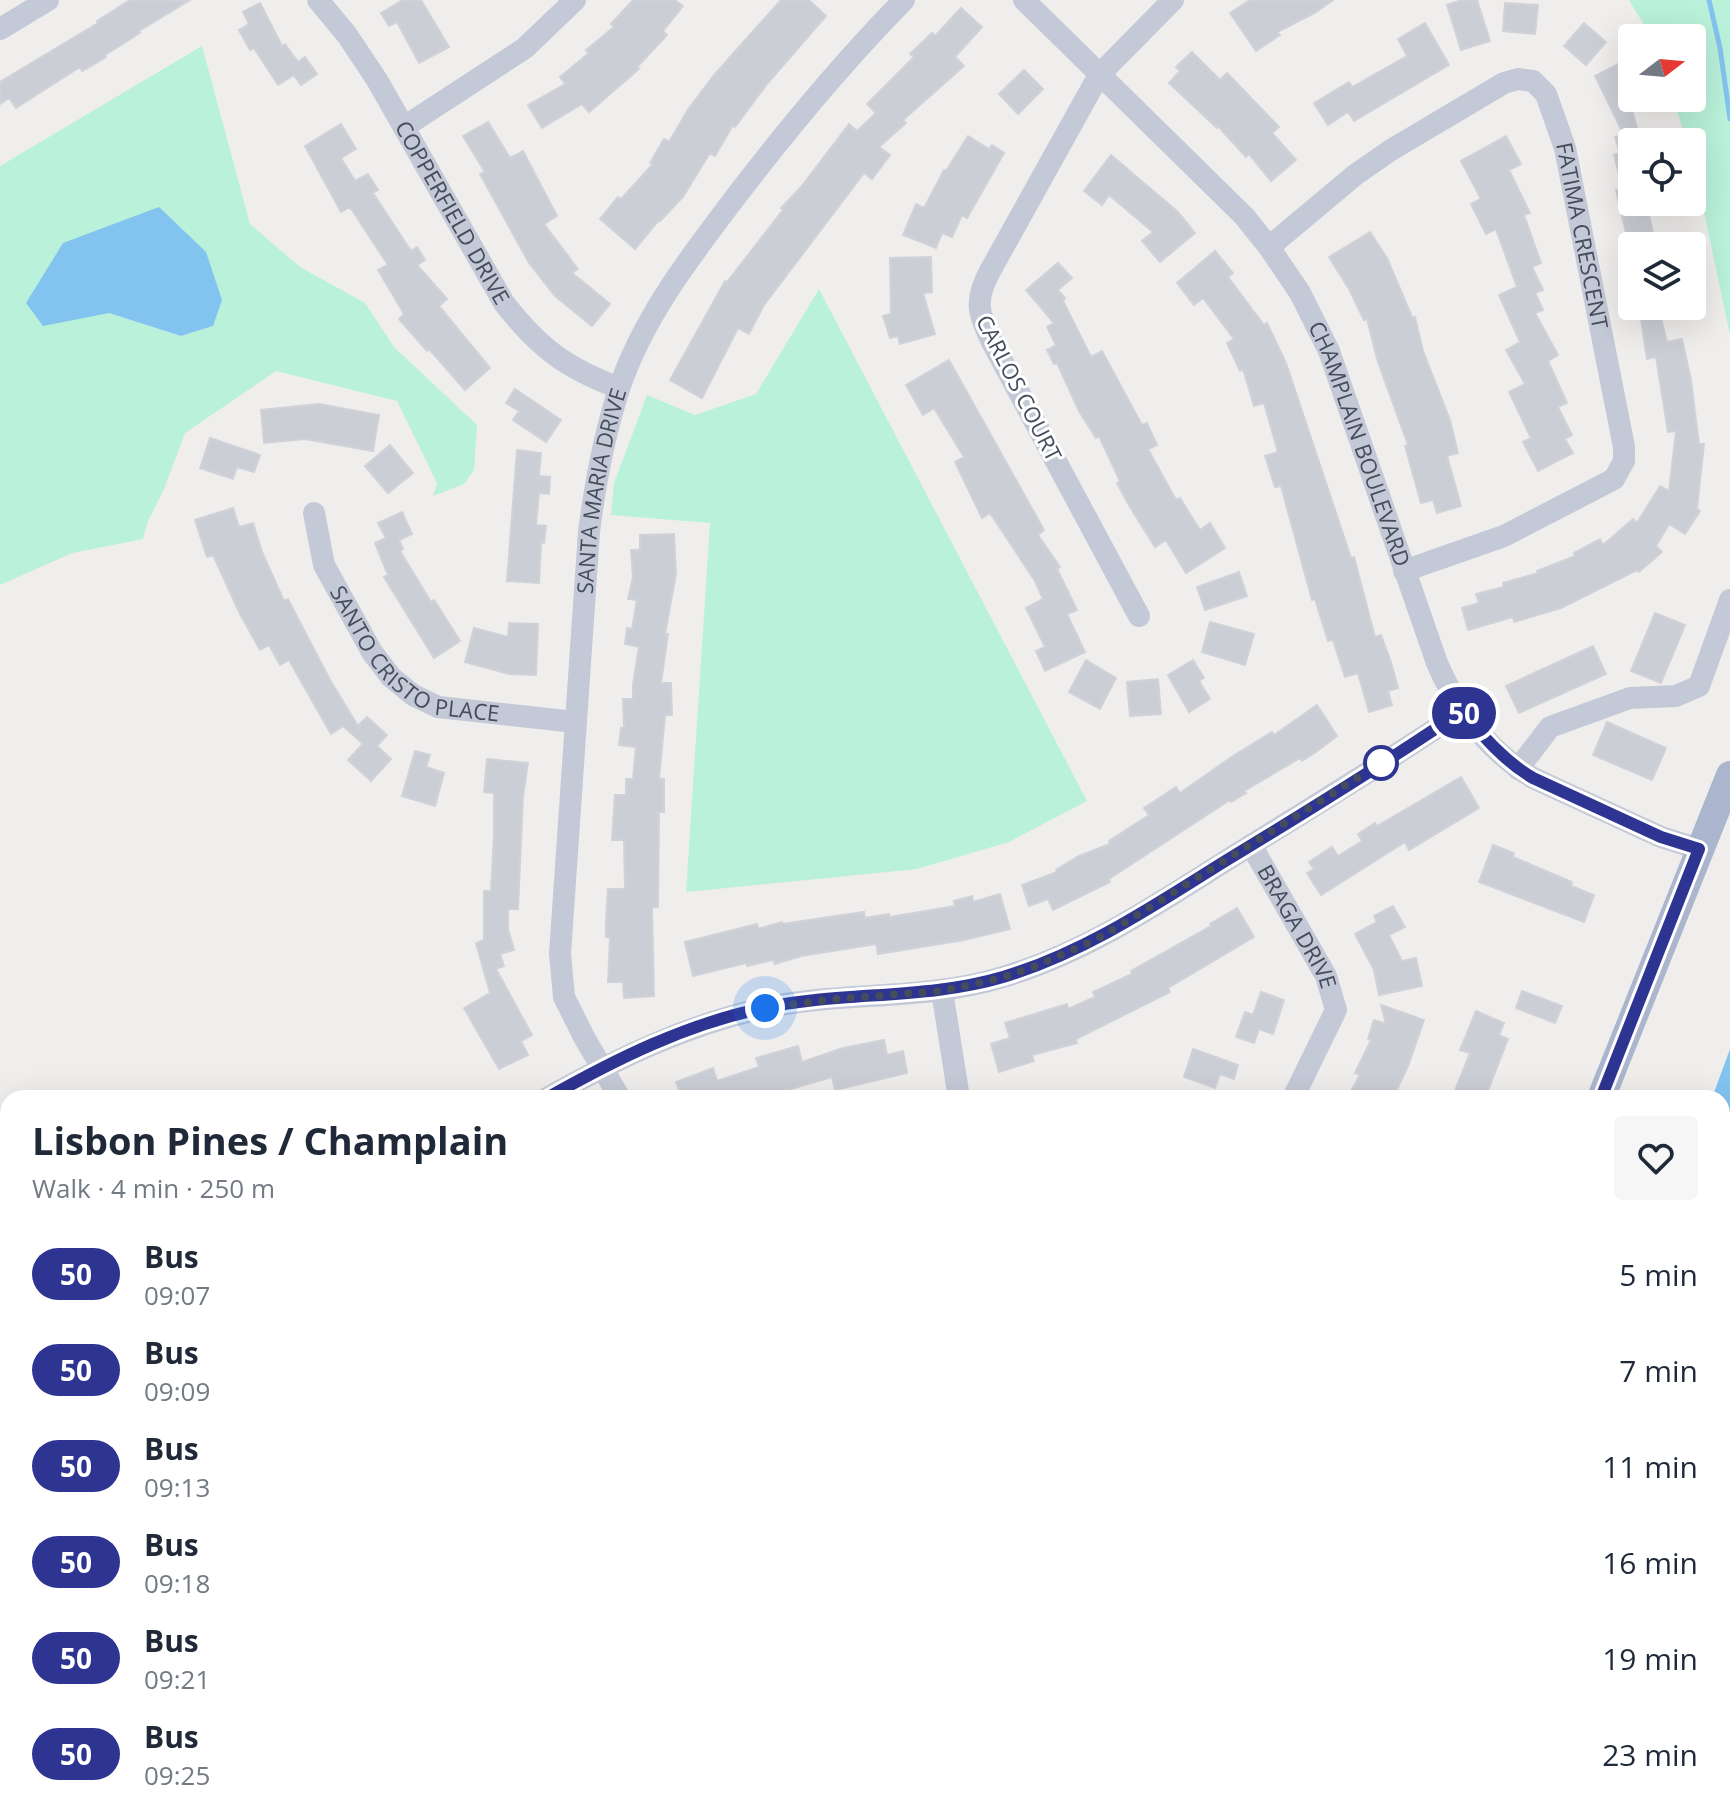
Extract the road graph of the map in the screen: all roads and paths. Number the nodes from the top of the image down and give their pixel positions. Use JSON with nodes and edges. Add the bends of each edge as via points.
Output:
{"nodes":[{"id":1,"x":318,"y":0,"type":"edge"},
{"id":2,"x":575,"y":0,"type":"edge"},
{"id":3,"x":904,"y":0,"type":"edge"},
{"id":4,"x":1024,"y":0,"type":"edge"},
{"id":5,"x":1173,"y":0,"type":"edge"},
{"id":6,"x":36,"y":3,"type":"edge"},
{"id":7,"x":0,"y":29,"type":"edge"},
{"id":8,"x":1099,"y":75,"type":"junction"},
{"id":9,"x":404,"y":127,"type":"junction"},
{"id":10,"x":1269,"y":247,"type":"junction"},
{"id":11,"x":619,"y":388,"type":"junction"},
{"id":12,"x":314,"y":513,"type":"dead end"},
{"id":13,"x":1404,"y":571,"type":"junction"},
{"id":14,"x":1730,"y":600,"type":"edge"},
{"id":15,"x":1139,"y":616,"type":"dead end"},
{"id":16,"x":1462,"y":711,"type":"junction"},
{"id":17,"x":575,"y":722,"type":"junction"},
{"id":18,"x":1518,"y":769,"type":"junction"},
{"id":19,"x":1730,"y":775,"type":"edge"},
{"id":20,"x":1251,"y":845,"type":"junction"},
{"id":21,"x":1699,"y":849,"type":"junction"},
{"id":22,"x":942,"y":991,"type":"junction"},
{"id":23,"x":602,"y":1067,"type":"junction"},
{"id":24,"x":561,"y":1090,"type":"edge"},
{"id":25,"x":615,"y":1090,"type":"edge"},
{"id":26,"x":958,"y":1090,"type":"edge"},
{"id":27,"x":1297,"y":1090,"type":"edge"},
{"id":28,"x":1604,"y":1090,"type":"edge"}],
"edges":[{"from":1,"to":9,"type":"street","name":"COPPERFIELD DRIVE","via":[[347,35]]},
{"from":2,"to":9,"type":"street","via":[[525,48]]},
{"from":3,"to":11,"type":"street","name":"SANTA MARIA DRIVE","via":[[786,130],[683,266],[646,327]]},
{"from":4,"to":8,"type":"street","name":"CHAMPLAIN BOULEVARD"},
{"from":5,"to":8,"type":"street","name":"CARLOS COURT"},
{"from":6,"to":7,"type":"street"},
{"from":8,"to":10,"type":"street","name":"CHAMPLAIN BOULEVARD","via":[[1244,216]]},
{"from":8,"to":15,"type":"street","name":"CARLOS COURT","via":[[978,299],[992,342]]},
{"from":9,"to":11,"type":"street","name":"COPPERFIELD DRIVE","via":[[504,303],[529,335],[560,361]]},
{"from":10,"to":13,"type":"street","name":"CHAMPLAIN BOULEVARD","via":[[1329,351]]},
{"from":10,"to":13,"type":"street","name":"FATIMA CRESCENT","via":[[1355,175],[1504,83],[1533,81],[1546,94],[1572,176],[1624,461],[1614,479],[1533,523]]},
{"from":11,"to":17,"type":"street","name":"SANTA MARIA DRIVE","via":[[596,477]]},
{"from":12,"to":17,"type":"street","name":"SANTO CRISTO PLACE","via":[[331,578],[372,652],[413,695],[438,707]]},
{"from":13,"to":16,"type":"street","name":"CHAMPLAIN BOULEVARD","via":[[1437,663]]},
{"from":14,"to":18,"type":"street","via":[[1699,686],[1676,696],[1630,698],[1550,727]]},
{"from":16,"to":18,"type":"street","name":"CHAMPLAIN BOULEVARD"},
{"from":16,"to":20,"type":"street"},
{"from":17,"to":23,"type":"street","name":"SANTA MARIA DRIVE","via":[[560,954],[564,997]]},
{"from":18,"to":21,"type":"street","name":"CHAMPLAIN BOULEVARD","via":[[1661,837]]},
{"from":19,"to":21,"type":"main road"},
{"from":20,"to":22,"type":"street","via":[[1076,950],[1001,978]]},
{"from":20,"to":27,"type":"street","name":"BRAGA DRIVE","via":[[1326,976],[1336,1010]]},
{"from":21,"to":28,"type":"main road"},
{"from":22,"to":23,"type":"street","via":[[765,1008],[691,1028]]},
{"from":22,"to":26,"type":"street"},
{"from":23,"to":24,"type":"street"},
{"from":23,"to":25,"type":"street","name":"SANTA MARIA DRIVE"}]}
